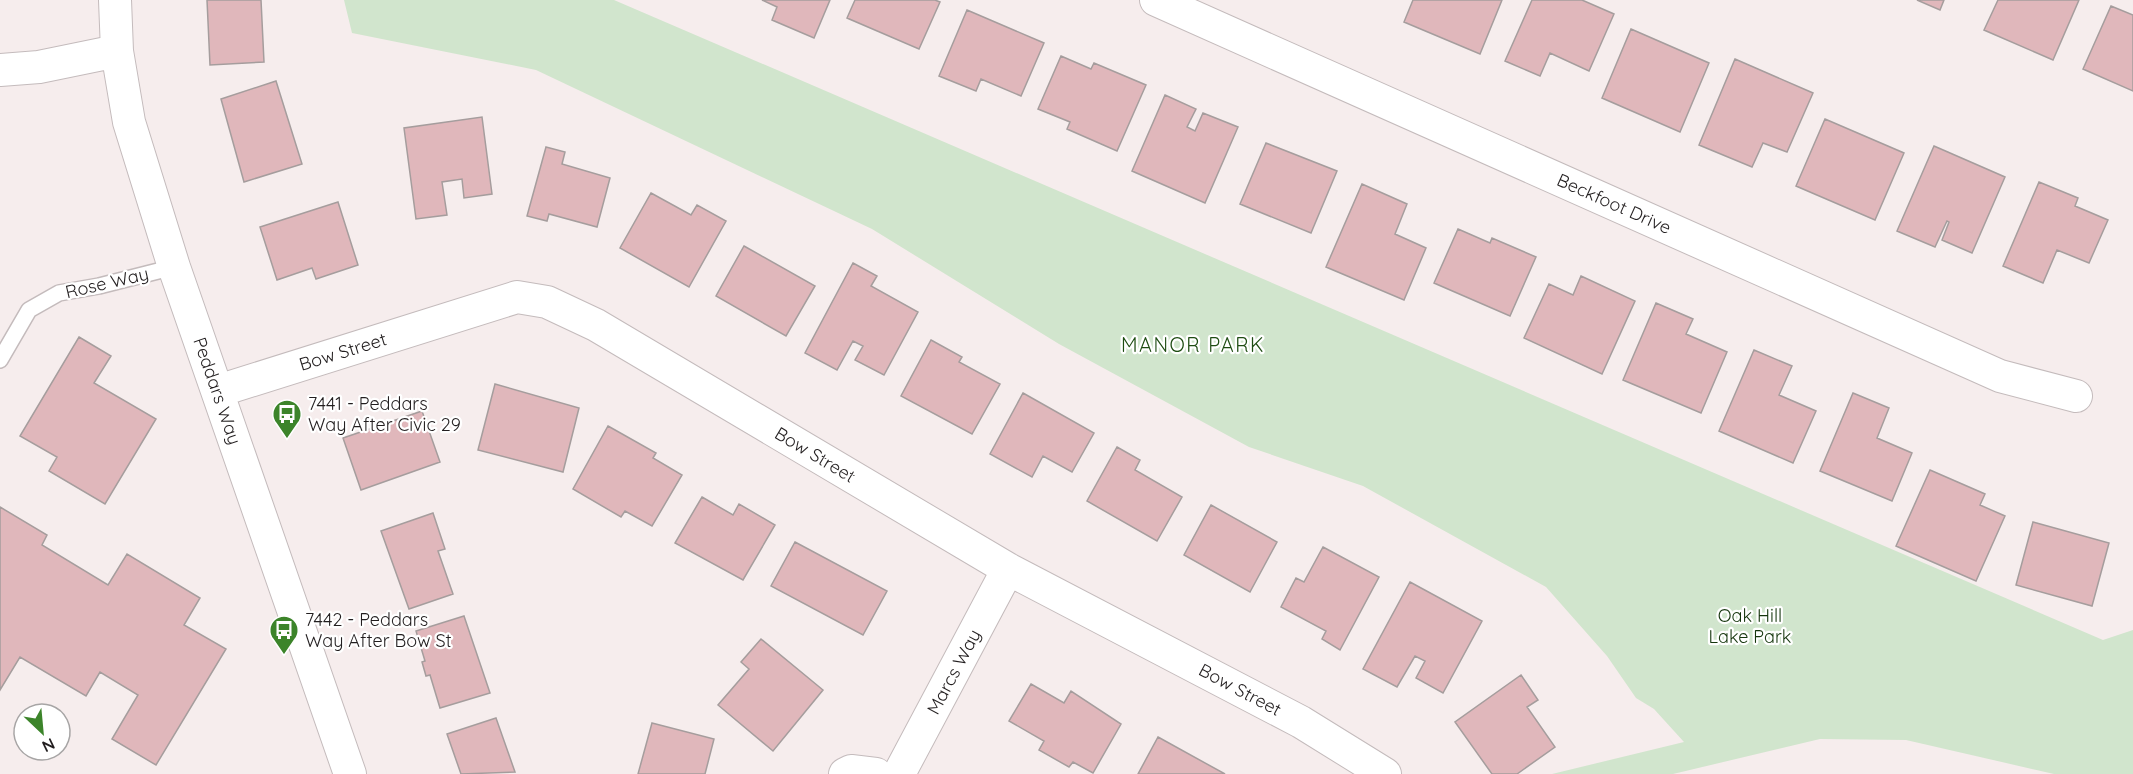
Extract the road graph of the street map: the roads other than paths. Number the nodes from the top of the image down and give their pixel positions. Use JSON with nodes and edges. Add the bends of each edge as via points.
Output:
{"nodes":[{"id":1,"x":115,"y":0,"type":"edge"},
{"id":2,"x":1156,"y":0,"type":"edge"},
{"id":3,"x":117,"y":51,"type":"junction"},
{"id":4,"x":0,"y":70,"type":"edge"},
{"id":5,"x":174,"y":267,"type":"junction"},
{"id":6,"x":0,"y":360,"type":"edge"},
{"id":7,"x":218,"y":391,"type":"junction"},
{"id":8,"x":2076,"y":396,"type":"dead end"},
{"id":9,"x":1008,"y":569,"type":"junction"},
{"id":10,"x":350,"y":774,"type":"edge"},
{"id":11,"x":845,"y":774,"type":"edge"},
{"id":12,"x":876,"y":774,"type":"edge"},
{"id":13,"x":899,"y":774,"type":"edge"},
{"id":14,"x":1385,"y":774,"type":"edge"}],
"edges":[{"from":1,"to":3,"type":"street","name":"Peddars Way"},
{"from":2,"to":8,"type":"street","name":"Beckfoot Drive","via":[[2000,376]]},
{"from":3,"to":4,"type":"street","via":[[39,67]]},
{"from":3,"to":5,"type":"street","name":"Peddars Way","via":[[129,122]]},
{"from":5,"to":6,"type":"lane","name":"Rose Way","via":[[58,293],[29,310]]},
{"from":5,"to":7,"type":"street","name":"Peddars Way"},
{"from":7,"to":9,"type":"street","name":"Bow Street","via":[[517,297],[547,302],[596,325]]},
{"from":7,"to":10,"type":"street","name":"Peddars Way"},
{"from":9,"to":13,"type":"street","name":"Marcs Way"},
{"from":9,"to":14,"type":"street","name":"Bow Street","via":[[1301,722]]},
{"from":11,"to":12,"type":"street"}]}
